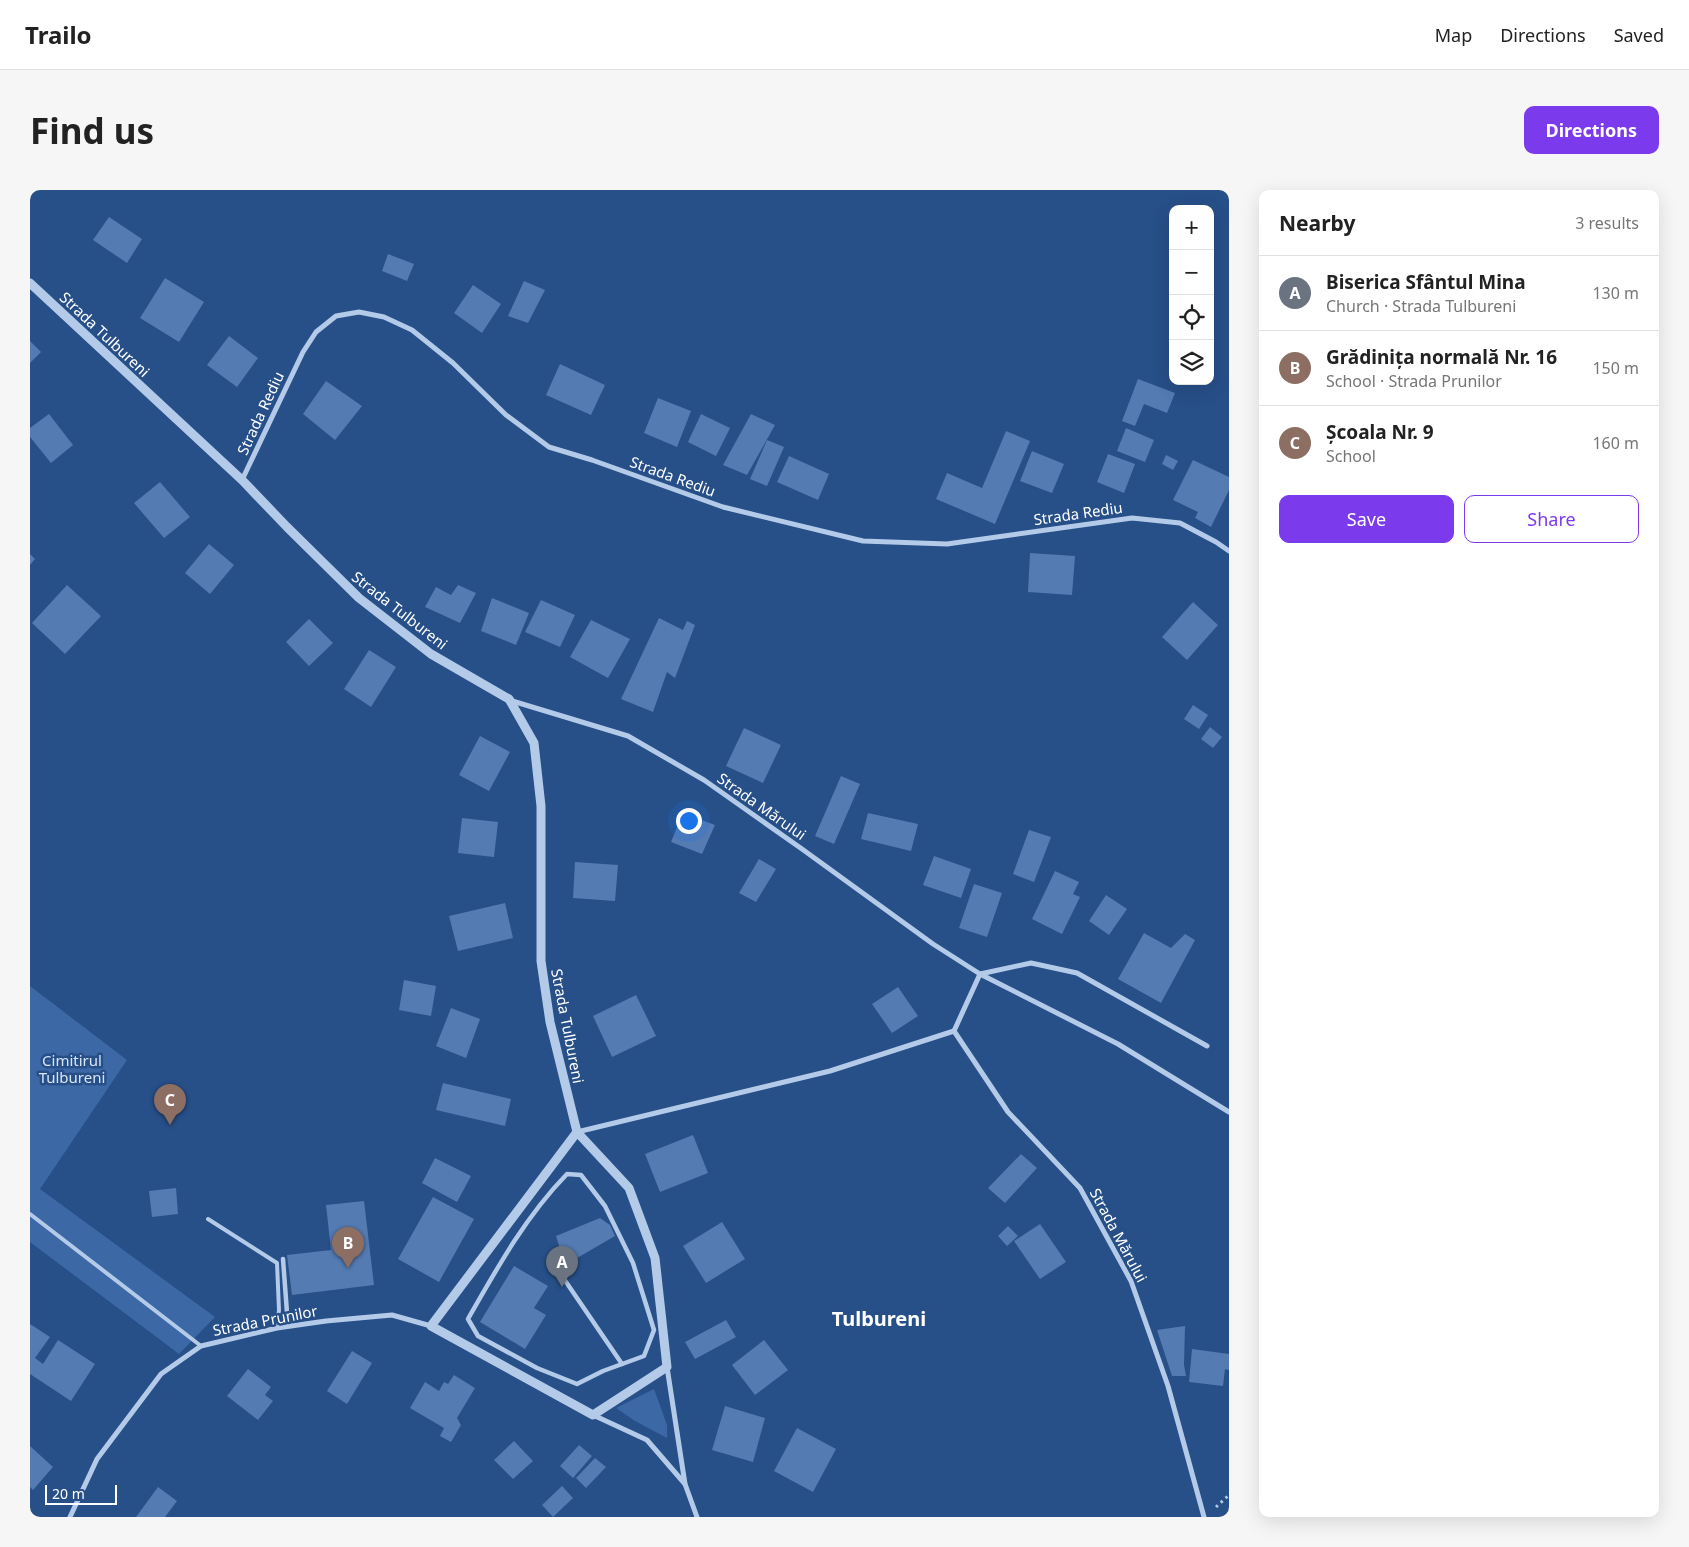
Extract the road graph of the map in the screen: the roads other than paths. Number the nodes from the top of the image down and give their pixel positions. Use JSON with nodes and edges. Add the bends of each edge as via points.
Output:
{"nodes":[{"id":1,"x":30,"y":283,"type":"edge"},
{"id":2,"x":242,"y":480,"type":"junction"},
{"id":3,"x":1229,"y":551,"type":"edge"},
{"id":4,"x":509,"y":700,"type":"junction"},
{"id":5,"x":980,"y":974,"type":"junction"},
{"id":6,"x":954,"y":1031,"type":"junction"},
{"id":7,"x":1207,"y":1046,"type":"dead end"},
{"id":8,"x":1229,"y":1112,"type":"edge"},
{"id":9,"x":577,"y":1132,"type":"junction"},
{"id":10,"x":30,"y":1214,"type":"edge"},
{"id":11,"x":208,"y":1219,"type":"dead end"},
{"id":12,"x":283,"y":1259,"type":"dead end"},
{"id":13,"x":564,"y":1279,"type":"dead end"},
{"id":14,"x":288,"y":1326,"type":"junction"},
{"id":15,"x":431,"y":1326,"type":"junction"},
{"id":16,"x":278,"y":1328,"type":"junction"},
{"id":17,"x":201,"y":1346,"type":"junction"},
{"id":18,"x":622,"y":1364,"type":"junction"},
{"id":19,"x":667,"y":1367,"type":"junction"},
{"id":20,"x":594,"y":1415,"type":"junction"},
{"id":21,"x":686,"y":1484,"type":"junction"},
{"id":22,"x":70,"y":1517,"type":"edge"},
{"id":23,"x":697,"y":1517,"type":"edge"},
{"id":24,"x":1204,"y":1517,"type":"edge"}],
"edges":[{"from":1,"to":2,"type":"street","name":"Strada Tulbureni"},
{"from":2,"to":3,"type":"street","name":"Strada Rediu","via":[[303,352],[316,332],[336,316],[359,312],[384,317],[412,330],[453,363],[506,415],[549,447],[723,507],[864,541],[947,544],[1132,518],[1180,523]]},
{"from":2,"to":4,"type":"street","name":"Strada Tulbureni","via":[[359,598],[430,654]]},
{"from":4,"to":5,"type":"street","name":"Strada Mărului","via":[[628,736],[704,780]]},
{"from":4,"to":9,"type":"street","name":"Strada Tulbureni","via":[[534,743],[542,806],[542,961],[550,1022]]},
{"from":5,"to":6,"type":"street"},
{"from":5,"to":7,"type":"street","via":[[1031,963],[1077,973]]},
{"from":5,"to":8,"type":"street","name":"Strada Mărului","via":[[1118,1044]]},
{"from":6,"to":9,"type":"street","via":[[830,1071]]},
{"from":6,"to":24,"type":"street","name":"Strada Mărului","via":[[1008,1112],[1080,1188],[1131,1281],[1168,1386]]},
{"from":9,"to":15,"type":"street"},
{"from":9,"to":19,"type":"street","name":"Strada Tulbureni","via":[[629,1188],[654,1258]]},
{"from":10,"to":17,"type":"lane"},
{"from":11,"to":16,"type":"lane","via":[[277,1263]]},
{"from":12,"to":14,"type":"street"},
{"from":13,"to":18,"type":"street"},
{"from":14,"to":15,"type":"street","name":"Strada Prunilor","via":[[392,1315]]},
{"from":14,"to":16,"type":"street","name":"Strada Prunilor"},
{"from":15,"to":20,"type":"street","name":"Strada Tulbureni"},
{"from":16,"to":17,"type":"street","name":"Strada Prunilor"},
{"from":17,"to":22,"type":"street","name":"Strada Prunilor","via":[[161,1374],[97,1459]]},
{"from":18,"to":18,"type":"street","via":[[644,1356],[654,1330],[633,1263],[605,1206],[581,1175],[568,1174],[548,1193],[508,1250],[468,1319],[478,1336],[537,1368],[577,1384]]},
{"from":19,"to":20,"type":"street"},
{"from":19,"to":21,"type":"street","name":"Strada Tulbureni"},
{"from":20,"to":21,"type":"street","name":"Strada Tulbureni","via":[[647,1440]]},
{"from":21,"to":23,"type":"street","name":"Strada Tulbureni"}]}
